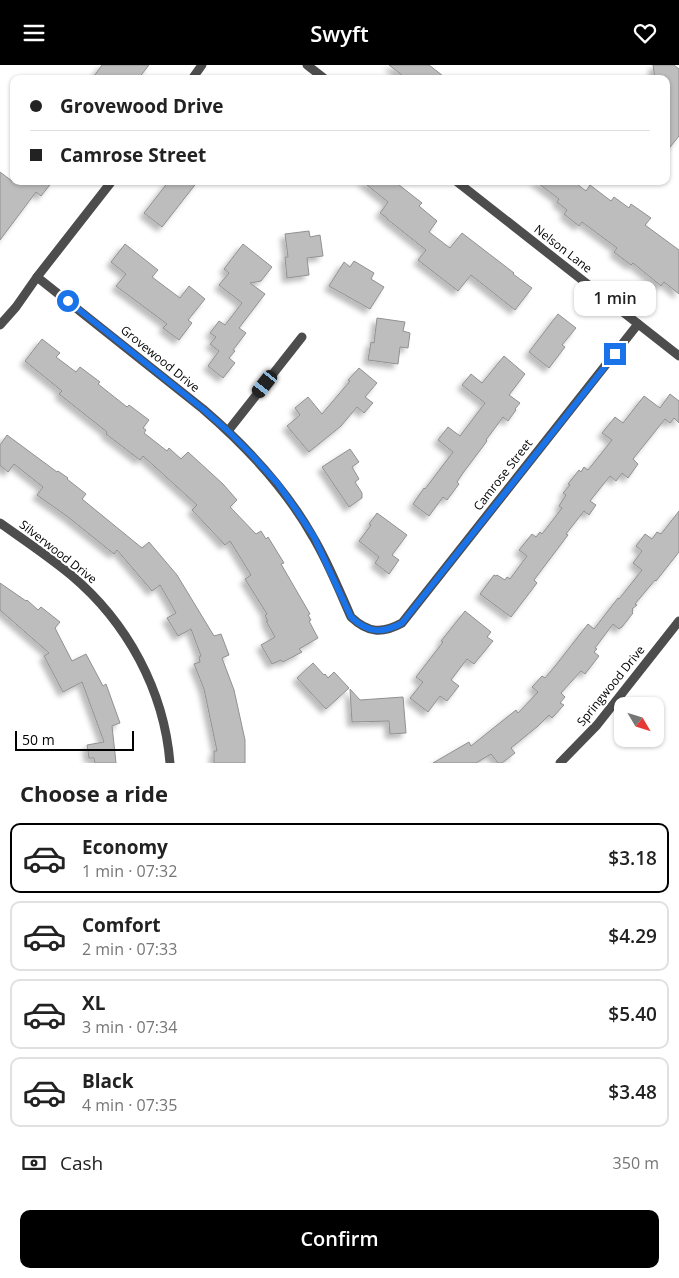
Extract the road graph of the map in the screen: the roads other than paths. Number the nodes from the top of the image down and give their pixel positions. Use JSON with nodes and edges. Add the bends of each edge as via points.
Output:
{"nodes":[{"id":1,"x":307,"y":65,"type":"edge"},
{"id":2,"x":320,"y":75,"type":"edge"},
{"id":3,"x":109,"y":185,"type":"edge"},
{"id":4,"x":461,"y":185,"type":"edge"},
{"id":5,"x":37,"y":277,"type":"junction"},
{"id":6,"x":638,"y":324,"type":"junction"},
{"id":7,"x":0,"y":325,"type":"edge"},
{"id":8,"x":302,"y":337,"type":"dead end"},
{"id":9,"x":679,"y":356,"type":"edge"},
{"id":10,"x":228,"y":431,"type":"junction"},
{"id":11,"x":0,"y":523,"type":"edge"},
{"id":12,"x":679,"y":621,"type":"edge"},
{"id":13,"x":381,"y":631,"type":"joint"},
{"id":14,"x":170,"y":763,"type":"edge"},
{"id":15,"x":560,"y":763,"type":"edge"}],
"edges":[{"from":1,"to":2,"type":"street"},
{"from":3,"to":5,"type":"street"},
{"from":4,"to":6,"type":"street","name":"Nelson Lane"},
{"from":5,"to":7,"type":"street"},
{"from":5,"to":10,"type":"street","name":"Grovewood Drive"},
{"from":6,"to":9,"type":"street","name":"Nelson Lane"},
{"from":6,"to":13,"type":"street","name":"Camrose Street","via":[[402,623]]},
{"from":8,"to":10,"type":"street"},
{"from":10,"to":13,"type":"street","name":"Grovewood Drive","via":[[272,478],[297,511],[314,537],[351,617],[370,629]]},
{"from":11,"to":14,"type":"street","name":"Silverwood Drive","via":[[71,575],[119,625],[151,682],[163,718]]},
{"from":12,"to":15,"type":"street","name":"Springwood Drive","via":[[598,725]]}]}
